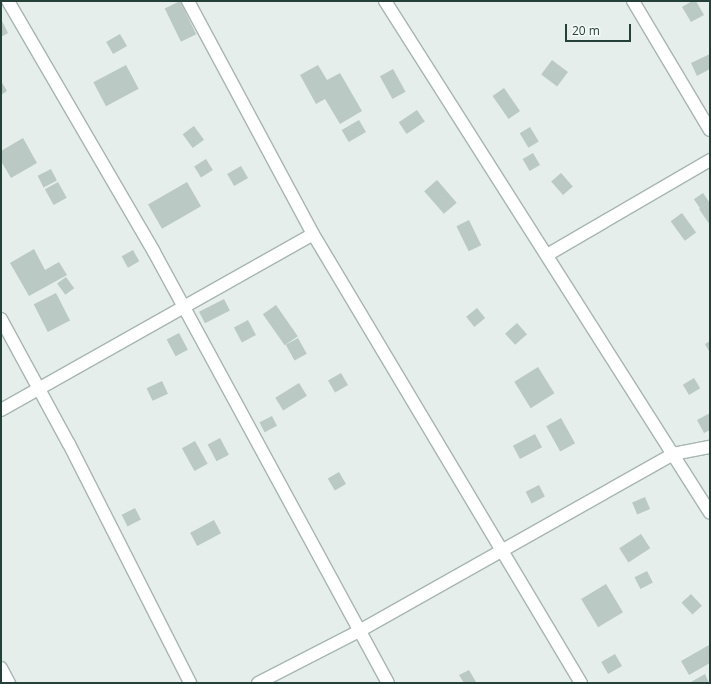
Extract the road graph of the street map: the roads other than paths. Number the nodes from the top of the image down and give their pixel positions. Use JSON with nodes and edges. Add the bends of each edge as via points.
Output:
{"nodes":[{"id":1,"x":188,"y":1,"type":"edge"},
{"id":2,"x":385,"y":1,"type":"edge"},
{"id":3,"x":633,"y":1,"type":"edge"},
{"id":4,"x":7,"y":3,"type":"edge"},
{"id":5,"x":710,"y":130,"type":"edge"},
{"id":6,"x":710,"y":160,"type":"edge"},
{"id":7,"x":313,"y":234,"type":"junction"},
{"id":8,"x":547,"y":255,"type":"junction"},
{"id":9,"x":185,"y":307,"type":"junction"},
{"id":10,"x":1,"y":320,"type":"edge"},
{"id":11,"x":39,"y":389,"type":"junction"},
{"id":12,"x":1,"y":410,"type":"edge"},
{"id":13,"x":710,"y":447,"type":"edge"},
{"id":14,"x":673,"y":454,"type":"junction"},
{"id":15,"x":710,"y":513,"type":"edge"},
{"id":16,"x":502,"y":551,"type":"junction"},
{"id":17,"x":361,"y":630,"type":"junction"},
{"id":18,"x":1,"y":668,"type":"edge"},
{"id":19,"x":9,"y":683,"type":"edge"},
{"id":20,"x":190,"y":683,"type":"edge"},
{"id":21,"x":258,"y":683,"type":"edge"},
{"id":22,"x":388,"y":683,"type":"edge"},
{"id":23,"x":581,"y":683,"type":"edge"}],
"edges":[{"from":1,"to":7,"type":"street"},
{"from":2,"to":8,"type":"street"},
{"from":3,"to":5,"type":"street"},
{"from":4,"to":9,"type":"street"},
{"from":6,"to":8,"type":"street"},
{"from":7,"to":9,"type":"street"},
{"from":7,"to":16,"type":"street"},
{"from":8,"to":14,"type":"street"},
{"from":9,"to":11,"type":"street"},
{"from":9,"to":17,"type":"street"},
{"from":10,"to":11,"type":"street"},
{"from":11,"to":12,"type":"street"},
{"from":11,"to":20,"type":"street"},
{"from":13,"to":14,"type":"street"},
{"from":14,"to":15,"type":"street"},
{"from":14,"to":16,"type":"street"},
{"from":16,"to":17,"type":"street"},
{"from":16,"to":23,"type":"street"},
{"from":17,"to":21,"type":"street"},
{"from":17,"to":22,"type":"street"},
{"from":18,"to":19,"type":"street"}]}
